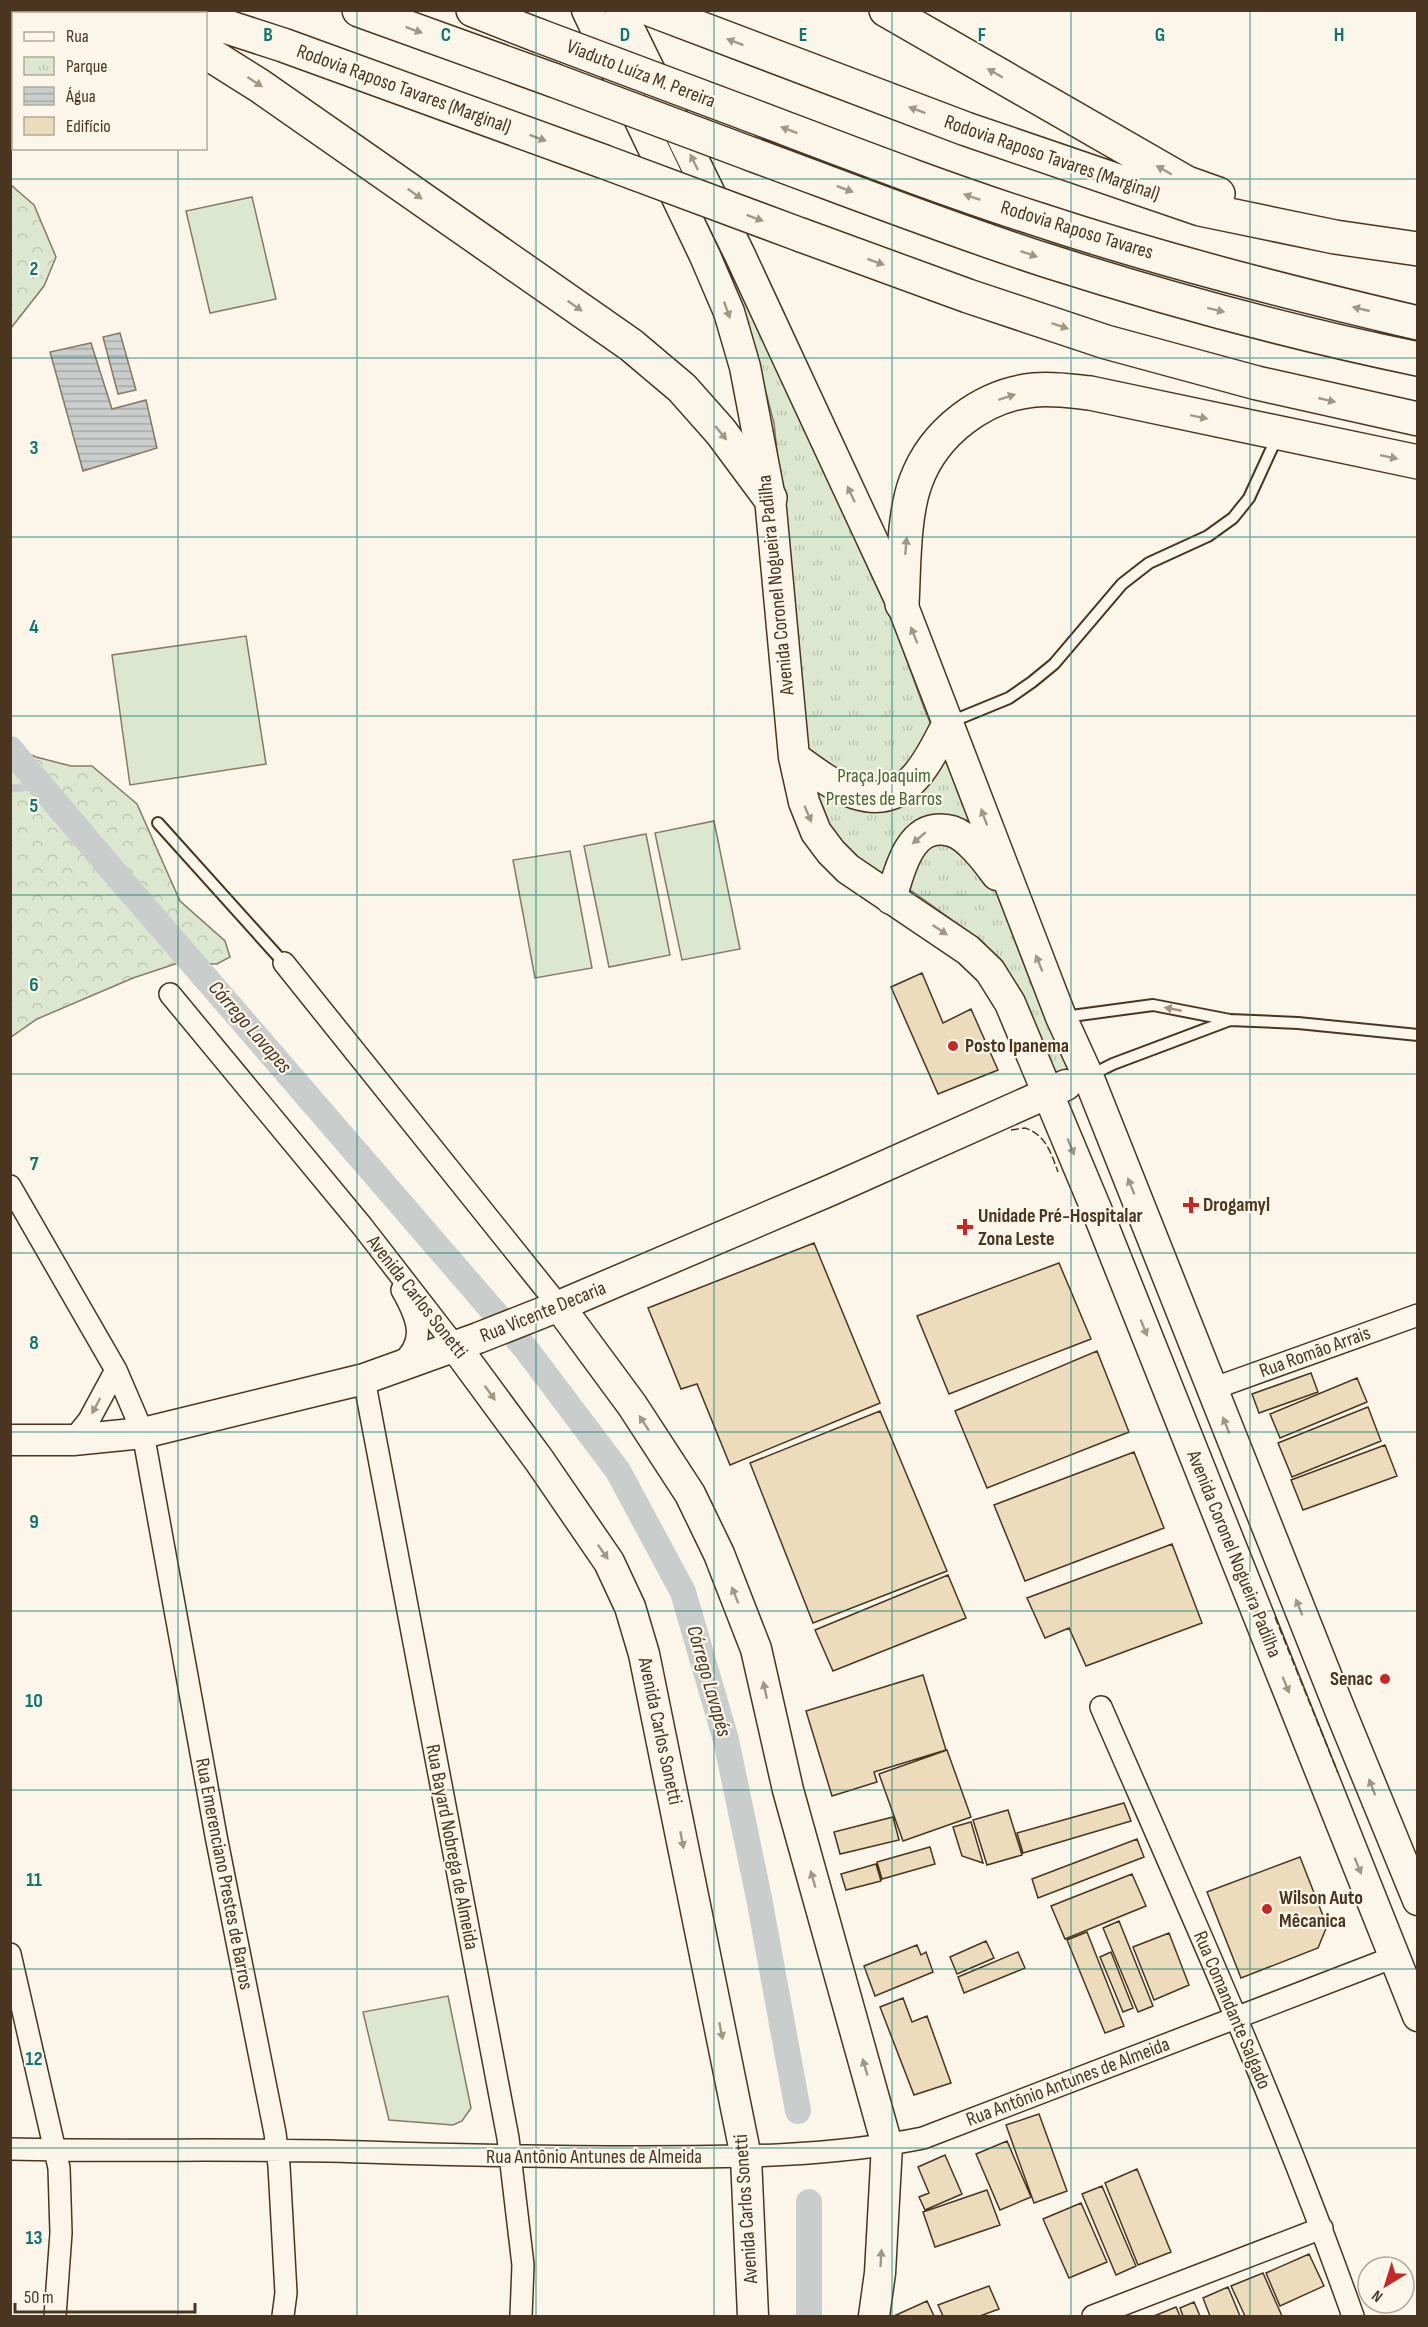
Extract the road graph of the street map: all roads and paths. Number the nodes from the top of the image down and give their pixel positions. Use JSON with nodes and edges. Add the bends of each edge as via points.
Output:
{"nodes":[{"id":1,"x":359,"y":10,"type":"edge"},
{"id":2,"x":473,"y":10,"type":"edge"},
{"id":3,"x":587,"y":10,"type":"edge"},
{"id":4,"x":620,"y":10,"type":"edge"},
{"id":5,"x":652,"y":10,"type":"edge"},
{"id":6,"x":886,"y":10,"type":"edge"},
{"id":7,"x":207,"y":20,"type":"edge"},
{"id":8,"x":207,"y":53,"type":"edge"},
{"id":9,"x":745,"y":113,"type":"joint"},
{"id":10,"x":751,"y":154,"type":"joint"},
{"id":11,"x":1335,"y":237,"type":"junction"},
{"id":12,"x":1418,"y":249,"type":"edge"},
{"id":13,"x":1418,"y":323,"type":"edge"},
{"id":14,"x":1418,"y":359,"type":"edge"},
{"id":15,"x":1418,"y":419,"type":"edge"},
{"id":16,"x":1278,"y":434,"type":"junction"},
{"id":17,"x":1418,"y":462,"type":"edge"},
{"id":18,"x":770,"y":498,"type":"junction"},
{"id":19,"x":902,"y":604,"type":"junction"},
{"id":20,"x":948,"y":723,"type":"junction"},
{"id":21,"x":794,"y":758,"type":"junction"},
{"id":22,"x":158,"y":823,"type":"dead end"},
{"id":23,"x":1011,"y":891,"type":"junction"},
{"id":24,"x":891,"y":899,"type":"junction"},
{"id":25,"x":284,"y":963,"type":"joint"},
{"id":26,"x":170,"y":994,"type":"dead end"},
{"id":27,"x":1061,"y":1017,"type":"junction"},
{"id":28,"x":1230,"y":1020,"type":"junction"},
{"id":29,"x":1418,"y":1035,"type":"edge"},
{"id":30,"x":1088,"y":1076,"type":"junction"},
{"id":31,"x":1049,"y":1093,"type":"junction"},
{"id":32,"x":10,"y":1186,"type":"edge"},
{"id":33,"x":362,"y":1226,"type":"junction"},
{"id":34,"x":616,"y":1282,"type":"junction"},
{"id":35,"x":550,"y":1310,"type":"junction"},
{"id":36,"x":1418,"y":1315,"type":"edge"},
{"id":37,"x":467,"y":1342,"type":"junction"},
{"id":38,"x":602,"y":1363,"type":"junction"},
{"id":39,"x":397,"y":1367,"type":"junction"},
{"id":40,"x":116,"y":1370,"type":"junction"},
{"id":41,"x":364,"y":1379,"type":"junction"},
{"id":42,"x":1212,"y":1389,"type":"junction"},
{"id":43,"x":143,"y":1433,"type":"junction"},
{"id":44,"x":10,"y":1440,"type":"edge"},
{"id":45,"x":73,"y":1440,"type":"junction"},
{"id":46,"x":1101,"y":1707,"type":"dead end"},
{"id":47,"x":1418,"y":1900,"type":"edge"},
{"id":48,"x":10,"y":1954,"type":"edge"},
{"id":49,"x":1394,"y":1957,"type":"junction"},
{"id":50,"x":1418,"y":2016,"type":"edge"},
{"id":51,"x":1237,"y":2018,"type":"junction"},
{"id":52,"x":887,"y":2145,"type":"junction"},
{"id":53,"x":10,"y":2149,"type":"edge"},
{"id":54,"x":277,"y":2149,"type":"junction"},
{"id":55,"x":56,"y":2150,"type":"junction"},
{"id":56,"x":511,"y":2157,"type":"junction"},
{"id":57,"x":756,"y":2157,"type":"junction"},
{"id":58,"x":1322,"y":2228,"type":"junction"},
{"id":59,"x":54,"y":2316,"type":"edge"},
{"id":60,"x":283,"y":2316,"type":"edge"},
{"id":61,"x":521,"y":2316,"type":"edge"},
{"id":62,"x":753,"y":2316,"type":"edge"},
{"id":63,"x":874,"y":2316,"type":"edge"},
{"id":64,"x":1093,"y":2316,"type":"edge"},
{"id":65,"x":1353,"y":2316,"type":"edge"}],
"edges":[{"from":1,"to":10,"type":"highway","name":"Viaduto Luíza M. Pereira","one_way":true,"bridge":true},
{"from":2,"to":9,"type":"highway","name":"Viaduto Luíza M. Pereira","bridge":true},
{"from":3,"to":18,"type":"main road","name":"Avenida Coronel Nogueira Padilha","one_way":true,"via":[[729,312],[745,367]]},
{"from":19,"to":4,"type":"main road","name":"Avenida Coronel Nogueira Padilha","one_way":true,"via":[[739,253]]},
{"from":11,"to":5,"type":"highway","name":"Rodovia Raposo Tavares (Marginal)","one_way":true,"via":[[1200,209],[966,129]]},
{"from":11,"to":6,"type":"highway","one_way":true,"via":[[1187,183]]},
{"from":7,"to":15,"type":"highway","name":"Rodovia Raposo Tavares (Marginal)","one_way":true,"bridge":true,"via":[[968,296],[1107,342],[1257,383]]},
{"from":8,"to":18,"type":"highway","one_way":true,"via":[[632,345],[682,388]]},
{"from":13,"to":9,"type":"highway","name":"Rodovia Raposo Tavares","one_way":true,"via":[[1197,267],[1041,221]]},
{"from":10,"to":14,"type":"highway","name":"Rodovia Raposo Tavares","one_way":true,"via":[[1046,260],[1205,308]]},
{"from":11,"to":12,"type":"highway","name":"Rodovia Raposo Tavares (Marginal)"},
{"from":16,"to":17,"type":"highway","one_way":true},
{"from":19,"to":16,"type":"highway","one_way":true,"via":[[909,507],[915,482],[927,457],[943,437],[979,408],[1025,392],[1065,390]]},
{"from":16,"to":20,"type":"lane","via":[[1249,498],[1233,518],[1208,536],[1149,563],[1122,584],[1054,664],[1009,699]]},
{"from":18,"to":21,"type":"main road","name":"Avenida Coronel Nogueira Padilha"},
{"from":20,"to":19,"type":"main road","name":"Avenida Coronel Nogueira Padilha","one_way":true},
{"from":20,"to":21,"type":"main road","via":[[917,776],[904,788],[886,795],[866,797],[847,792]]},
{"from":23,"to":20,"type":"main road","name":"Avenida Coronel Nogueira Padilha","one_way":true},
{"from":21,"to":24,"type":"main road","name":"Avenida Coronel Nogueira Padilha","one_way":true,"via":[[816,832],[848,868]]},
{"from":22,"to":25,"type":"lane"},
{"from":23,"to":24,"type":"main road","one_way":true,"via":[[971,843],[956,833],[939,829],[928,831],[909,848]]},
{"from":27,"to":23,"type":"main road","name":"Avenida Coronel Nogueira Padilha","one_way":true},
{"from":24,"to":31,"type":"main road","name":"Avenida Coronel Nogueira Padilha","one_way":true,"via":[[968,950],[990,971],[1010,1003]]},
{"from":25,"to":35,"type":"street"},
{"from":26,"to":33,"type":"street","name":"Avenida Carlos Sonetti"},
{"from":28,"to":27,"type":"lane","one_way":true,"via":[[1153,1005]]},
{"from":27,"to":30,"type":"main road","name":"Avenida Coronel Nogueira Padilha"},
{"from":28,"to":29,"type":"lane"},
{"from":28,"to":30,"type":"lane"},
{"from":30,"to":31,"type":"main road"},
{"from":42,"to":30,"type":"main road","name":"Avenida Coronel Nogueira Padilha","one_way":true},
{"from":31,"to":34,"type":"main road","name":"Rua Vicente Decaria"},
{"from":31,"to":49,"type":"main road","name":"Avenida Coronel Nogueira Padilha","one_way":true},
{"from":32,"to":40,"type":"street","name":"Rua Emerenciano Prestes de Barros"},
{"from":33,"to":37,"type":"street","name":"Avenida Carlos Sonetti"},
{"from":33,"to":39,"type":"street","name":"Avenida Carlos Sonetti","via":[[410,1304],[418,1328],[418,1345]]},
{"from":34,"to":35,"type":"main road","name":"Rua Vicente Decaria"},
{"from":34,"to":38,"type":"main road","via":[[598,1306],[593,1323]]},
{"from":35,"to":37,"type":"main road","name":"Rua Vicente Decaria"},
{"from":35,"to":38,"type":"main road"},
{"from":36,"to":42,"type":"street","name":"Rua Romão Arrais"},
{"from":37,"to":39,"type":"main road","name":"Rua Vicente Decaria"},
{"from":37,"to":57,"type":"main road","name":"Avenida Carlos Sonetti","one_way":true,"via":[[539,1460],[609,1562],[630,1607],[644,1654]]},
{"from":52,"to":38,"type":"main road","one_way":true,"via":[[788,1790],[756,1649],[690,1494]]},
{"from":39,"to":41,"type":"main road","name":"Rua Vicente Decaria"},
{"from":40,"to":43,"type":"street","name":"Rua Emerenciano Prestes de Barros"},
{"from":40,"to":45,"type":"street","one_way":true,"via":[[89,1420]]},
{"from":41,"to":43,"type":"main road","name":"Rua Vicente Decaria"},
{"from":41,"to":56,"type":"street","name":"Rua Bayard Nobrega de Almeida"},
{"from":47,"to":42,"type":"main road","name":"Avenida Coronel Nogueira Padilha","one_way":true},
{"from":43,"to":45,"type":"main road","name":"Rua Vicente Decaria"},
{"from":43,"to":54,"type":"street","name":"Rua Emerenciano Prestes de Barros"},
{"from":44,"to":45,"type":"main road","name":"Rua Vicente Decaria"},
{"from":46,"to":51,"type":"street","name":"Rua Comandante Salgado"},
{"from":48,"to":55,"type":"street"},
{"from":49,"to":50,"type":"main road","name":"Avenida Coronel Nogueira Padilha"},
{"from":49,"to":51,"type":"street","name":"Rua Antônio Antunes de Almeida"},
{"from":51,"to":52,"type":"street","name":"Rua Antônio Antunes de Almeida","via":[[924,2138]]},
{"from":51,"to":58,"type":"street","name":"Rua Comandante Salgado"},
{"from":52,"to":57,"type":"street","name":"Rua Antônio Antunes de Almeida"},
{"from":63,"to":52,"type":"main road","one_way":true},
{"from":53,"to":55,"type":"street","name":"Rua Antônio Antunes de Almeida"},
{"from":54,"to":55,"type":"street","name":"Rua Antônio Antunes de Almeida"},
{"from":54,"to":56,"type":"street","name":"Rua Antônio Antunes de Almeida"},
{"from":54,"to":60,"type":"street","name":"Rua Emerenciano Prestes de Barros","via":[[286,2293]]},
{"from":55,"to":59,"type":"street","via":[[61,2233]]},
{"from":56,"to":57,"type":"street","name":"Rua Antônio Antunes de Almeida"},
{"from":56,"to":61,"type":"street","name":"Rua Bayard Nobrega de Almeida","via":[[523,2265]]},
{"from":57,"to":62,"type":"main road","name":"Avenida Carlos Sonetti"},
{"from":58,"to":64,"type":"street"},
{"from":58,"to":65,"type":"street","name":"Rua Comandante Salgado"}]}
